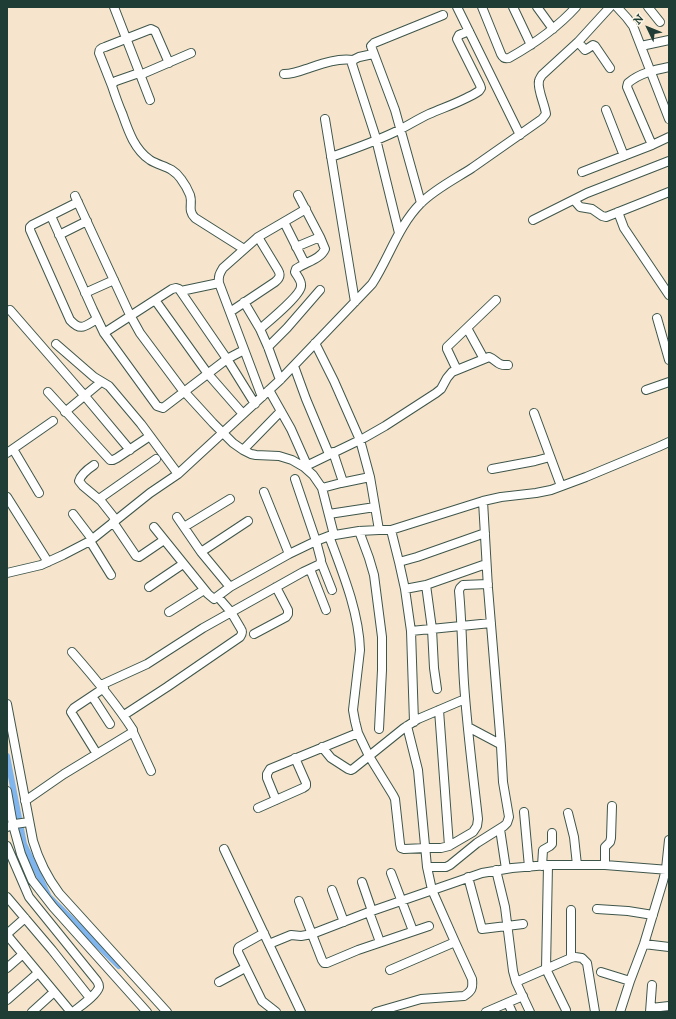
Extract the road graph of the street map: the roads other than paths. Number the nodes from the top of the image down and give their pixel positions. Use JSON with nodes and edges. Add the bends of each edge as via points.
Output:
{"nodes":[{"id":1,"x":457,"y":7,"type":"edge"},
{"id":2,"x":482,"y":7,"type":"edge"},
{"id":3,"x":513,"y":7,"type":"edge"},
{"id":4,"x":537,"y":7,"type":"edge"},
{"id":5,"x":576,"y":7,"type":"edge"},
{"id":6,"x":617,"y":7,"type":"edge"},
{"id":7,"x":648,"y":7,"type":"edge"},
{"id":8,"x":605,"y":9,"type":"edge"},
{"id":9,"x":116,"y":12,"type":"edge"},
{"id":10,"x":443,"y":15,"type":"dead end"},
{"id":11,"x":660,"y":22,"type":"dead end"},
{"id":12,"x":553,"y":29,"type":"junction"},
{"id":13,"x":469,"y":31,"type":"junction"},
{"id":14,"x":126,"y":39,"type":"junction"},
{"id":15,"x":669,"y":40,"type":"edge"},
{"id":16,"x":578,"y":42,"type":"junction"},
{"id":17,"x":531,"y":45,"type":"junction"},
{"id":18,"x":641,"y":46,"type":"junction"},
{"id":19,"x":192,"y":53,"type":"dead end"},
{"id":20,"x":373,"y":54,"type":"junction"},
{"id":21,"x":353,"y":60,"type":"junction"},
{"id":22,"x":169,"y":63,"type":"junction"},
{"id":23,"x":610,"y":68,"type":"dead end"},
{"id":24,"x":669,"y":68,"type":"edge"},
{"id":25,"x":651,"y":71,"type":"junction"},
{"id":26,"x":140,"y":74,"type":"junction"},
{"id":27,"x":284,"y":74,"type":"dead end"},
{"id":28,"x":112,"y":86,"type":"junction"},
{"id":29,"x":150,"y":100,"type":"dead end"},
{"id":30,"x":606,"y":110,"type":"dead end"},
{"id":31,"x":325,"y":119,"type":"dead end"},
{"id":32,"x":669,"y":120,"type":"edge"},
{"id":33,"x":401,"y":130,"type":"junction"},
{"id":34,"x":520,"y":135,"type":"junction"},
{"id":35,"x":669,"y":137,"type":"edge"},
{"id":36,"x":377,"y":140,"type":"junction"},
{"id":37,"x":652,"y":145,"type":"junction"},
{"id":38,"x":624,"y":156,"type":"junction"},
{"id":39,"x":331,"y":157,"type":"junction"},
{"id":40,"x":669,"y":161,"type":"edge"},
{"id":41,"x":582,"y":172,"type":"dead end"},
{"id":42,"x":669,"y":192,"type":"edge"},
{"id":43,"x":298,"y":195,"type":"dead end"},
{"id":44,"x":574,"y":200,"type":"junction"},
{"id":45,"x":421,"y":203,"type":"junction"},
{"id":46,"x":306,"y":209,"type":"junction"},
{"id":47,"x":618,"y":212,"type":"junction"},
{"id":48,"x":51,"y":216,"type":"junction"},
{"id":49,"x":533,"y":220,"type":"dead end"},
{"id":50,"x":87,"y":221,"type":"junction"},
{"id":51,"x":284,"y":222,"type":"junction"},
{"id":52,"x":399,"y":233,"type":"junction"},
{"id":53,"x":59,"y":235,"type":"junction"},
{"id":54,"x":320,"y":236,"type":"junction"},
{"id":55,"x":258,"y":237,"type":"junction"},
{"id":56,"x":296,"y":247,"type":"junction"},
{"id":57,"x":244,"y":249,"type":"junction"},
{"id":58,"x":305,"y":264,"type":"junction"},
{"id":59,"x":114,"y":280,"type":"junction"},
{"id":60,"x":219,"y":283,"type":"junction"},
{"id":61,"x":320,"y":290,"type":"dead end"},
{"id":62,"x":181,"y":291,"type":"junction"},
{"id":63,"x":85,"y":293,"type":"junction"},
{"id":64,"x":669,"y":295,"type":"edge"},
{"id":65,"x":155,"y":300,"type":"junction"},
{"id":66,"x":496,"y":300,"type":"dead end"},
{"id":67,"x":244,"y":302,"type":"junction"},
{"id":68,"x":355,"y":302,"type":"junction"},
{"id":69,"x":10,"y":310,"type":"dead end"},
{"id":70,"x":230,"y":312,"type":"junction"},
{"id":71,"x":130,"y":315,"type":"junction"},
{"id":72,"x":657,"y":318,"type":"dead end"},
{"id":73,"x":97,"y":319,"type":"junction"},
{"id":74,"x":467,"y":328,"type":"junction"},
{"id":75,"x":260,"y":329,"type":"junction"},
{"id":76,"x":104,"y":333,"type":"junction"},
{"id":77,"x":315,"y":343,"type":"junction"},
{"id":78,"x":56,"y":344,"type":"dead end"},
{"id":79,"x":268,"y":346,"type":"junction"},
{"id":80,"x":244,"y":350,"type":"junction"},
{"id":81,"x":668,"y":355,"type":"edge"},
{"id":82,"x":227,"y":359,"type":"junction"},
{"id":83,"x":484,"y":359,"type":"junction"},
{"id":84,"x":508,"y":365,"type":"dead end"},
{"id":85,"x":294,"y":366,"type":"junction"},
{"id":86,"x":457,"y":370,"type":"junction"},
{"id":87,"x":208,"y":374,"type":"junction"},
{"id":88,"x":280,"y":380,"type":"junction"},
{"id":89,"x":101,"y":382,"type":"junction"},
{"id":90,"x":669,"y":382,"type":"edge"},
{"id":91,"x":269,"y":390,"type":"junction"},
{"id":92,"x":646,"y":390,"type":"dead end"},
{"id":93,"x":48,"y":392,"type":"dead end"},
{"id":94,"x":184,"y":392,"type":"junction"},
{"id":95,"x":84,"y":395,"type":"junction"},
{"id":96,"x":262,"y":397,"type":"junction"},
{"id":97,"x":255,"y":404,"type":"junction"},
{"id":98,"x":281,"y":411,"type":"junction"},
{"id":99,"x":65,"y":412,"type":"junction"},
{"id":100,"x":534,"y":413,"type":"dead end"},
{"id":101,"x":242,"y":414,"type":"junction"},
{"id":102,"x":53,"y":421,"type":"dead end"},
{"id":103,"x":222,"y":432,"type":"junction"},
{"id":104,"x":150,"y":436,"type":"junction"},
{"id":105,"x":360,"y":440,"type":"junction"},
{"id":106,"x":669,"y":442,"type":"edge"},
{"id":107,"x":130,"y":450,"type":"junction"},
{"id":108,"x":243,"y":450,"type":"junction"},
{"id":109,"x":10,"y":451,"type":"edge"},
{"id":110,"x":331,"y":453,"type":"junction"},
{"id":111,"x":550,"y":457,"type":"junction"},
{"id":112,"x":156,"y":459,"type":"dead end"},
{"id":113,"x":94,"y":465,"type":"dead end"},
{"id":114,"x":305,"y":466,"type":"junction"},
{"id":115,"x":492,"y":469,"type":"dead end"},
{"id":116,"x":178,"y":474,"type":"junction"},
{"id":117,"x":370,"y":477,"type":"junction"},
{"id":118,"x":295,"y":479,"type":"dead end"},
{"id":119,"x":343,"y":482,"type":"junction"},
{"id":120,"x":560,"y":486,"type":"junction"},
{"id":121,"x":322,"y":488,"type":"junction"},
{"id":122,"x":264,"y":492,"type":"dead end"},
{"id":123,"x":39,"y":493,"type":"dead end"},
{"id":124,"x":7,"y":497,"type":"edge"},
{"id":125,"x":99,"y":499,"type":"junction"},
{"id":126,"x":230,"y":499,"type":"dead end"},
{"id":127,"x":483,"y":502,"type":"junction"},
{"id":128,"x":375,"y":507,"type":"junction"},
{"id":129,"x":73,"y":514,"type":"dead end"},
{"id":130,"x":329,"y":514,"type":"junction"},
{"id":131,"x":177,"y":517,"type":"dead end"},
{"id":132,"x":114,"y":521,"type":"junction"},
{"id":133,"x":248,"y":521,"type":"dead end"},
{"id":134,"x":154,"y":527,"type":"dead end"},
{"id":135,"x":184,"y":528,"type":"junction"},
{"id":136,"x":379,"y":530,"type":"junction"},
{"id":137,"x":391,"y":530,"type":"junction"},
{"id":138,"x":359,"y":531,"type":"junction"},
{"id":139,"x":485,"y":533,"type":"junction"},
{"id":140,"x":332,"y":536,"type":"junction"},
{"id":141,"x":91,"y":540,"type":"junction"},
{"id":142,"x":164,"y":540,"type":"junction"},
{"id":143,"x":316,"y":541,"type":"junction"},
{"id":144,"x":201,"y":552,"type":"junction"},
{"id":145,"x":289,"y":554,"type":"junction"},
{"id":146,"x":48,"y":562,"type":"junction"},
{"id":147,"x":321,"y":562,"type":"junction"},
{"id":148,"x":399,"y":562,"type":"junction"},
{"id":149,"x":184,"y":564,"type":"junction"},
{"id":150,"x":486,"y":564,"type":"junction"},
{"id":151,"x":310,"y":569,"type":"junction"},
{"id":152,"x":7,"y":573,"type":"edge"},
{"id":153,"x":111,"y":575,"type":"dead end"},
{"id":154,"x":426,"y":584,"type":"junction"},
{"id":155,"x":488,"y":584,"type":"junction"},
{"id":156,"x":149,"y":587,"type":"dead end"},
{"id":157,"x":276,"y":587,"type":"junction"},
{"id":158,"x":230,"y":588,"type":"junction"},
{"id":159,"x":204,"y":590,"type":"junction"},
{"id":160,"x":332,"y":590,"type":"dead end"},
{"id":161,"x":405,"y":590,"type":"junction"},
{"id":162,"x":218,"y":597,"type":"junction"},
{"id":163,"x":326,"y":610,"type":"dead end"},
{"id":164,"x":169,"y":612,"type":"dead end"},
{"id":165,"x":231,"y":612,"type":"junction"},
{"id":166,"x":491,"y":623,"type":"junction"},
{"id":167,"x":462,"y":626,"type":"junction"},
{"id":168,"x":432,"y":629,"type":"junction"},
{"id":169,"x":411,"y":631,"type":"junction"},
{"id":170,"x":254,"y":634,"type":"dead end"},
{"id":171,"x":72,"y":652,"type":"dead end"},
{"id":172,"x":102,"y":687,"type":"junction"},
{"id":173,"x":437,"y":688,"type":"dead end"},
{"id":174,"x":92,"y":696,"type":"junction"},
{"id":175,"x":465,"y":699,"type":"junction"},
{"id":176,"x":7,"y":704,"type":"edge"},
{"id":177,"x":439,"y":710,"type":"junction"},
{"id":178,"x":124,"y":715,"type":"junction"},
{"id":179,"x":414,"y":722,"type":"junction"},
{"id":180,"x":110,"y":724,"type":"dead end"},
{"id":181,"x":407,"y":726,"type":"junction"},
{"id":182,"x":468,"y":727,"type":"junction"},
{"id":183,"x":379,"y":729,"type":"dead end"},
{"id":184,"x":134,"y":732,"type":"junction"},
{"id":185,"x":358,"y":733,"type":"junction"},
{"id":186,"x":500,"y":744,"type":"junction"},
{"id":187,"x":322,"y":748,"type":"junction"},
{"id":188,"x":97,"y":754,"type":"junction"},
{"id":189,"x":369,"y":756,"type":"junction"},
{"id":190,"x":295,"y":758,"type":"junction"},
{"id":191,"x":151,"y":771,"type":"dead end"},
{"id":192,"x":7,"y":791,"type":"edge"},
{"id":193,"x":276,"y":800,"type":"junction"},
{"id":194,"x":25,"y":801,"type":"junction"},
{"id":195,"x":612,"y":806,"type":"dead end"},
{"id":196,"x":258,"y":808,"type":"dead end"},
{"id":197,"x":9,"y":810,"type":"edge"},
{"id":198,"x":524,"y":812,"type":"dead end"},
{"id":199,"x":568,"y":813,"type":"dead end"},
{"id":200,"x":27,"y":822,"type":"junction"},
{"id":201,"x":11,"y":826,"type":"edge"},
{"id":202,"x":500,"y":829,"type":"junction"},
{"id":203,"x":552,"y":834,"type":"dead end"},
{"id":204,"x":669,"y":840,"type":"edge"},
{"id":205,"x":7,"y":846,"type":"edge"},
{"id":206,"x":449,"y":846,"type":"junction"},
{"id":207,"x":426,"y":848,"type":"junction"},
{"id":208,"x":224,"y":849,"type":"dead end"},
{"id":209,"x":545,"y":865,"type":"junction"},
{"id":210,"x":577,"y":865,"type":"junction"},
{"id":211,"x":605,"y":865,"type":"junction"},
{"id":212,"x":427,"y":867,"type":"junction"},
{"id":213,"x":529,"y":867,"type":"junction"},
{"id":214,"x":506,"y":869,"type":"junction"},
{"id":215,"x":496,"y":870,"type":"junction"},
{"id":216,"x":667,"y":870,"type":"edge"},
{"id":217,"x":391,"y":873,"type":"dead end"},
{"id":218,"x":468,"y":877,"type":"junction"},
{"id":219,"x":362,"y":882,"type":"dead end"},
{"id":220,"x":332,"y":890,"type":"dead end"},
{"id":221,"x":432,"y":890,"type":"junction"},
{"id":222,"x":7,"y":897,"type":"edge"},
{"id":223,"x":299,"y":901,"type":"dead end"},
{"id":224,"x":401,"y":901,"type":"junction"},
{"id":225,"x":597,"y":909,"type":"dead end"},
{"id":226,"x":570,"y":910,"type":"dead end"},
{"id":227,"x":371,"y":911,"type":"junction"},
{"id":228,"x":652,"y":915,"type":"junction"},
{"id":229,"x":25,"y":918,"type":"junction"},
{"id":230,"x":344,"y":922,"type":"junction"},
{"id":231,"x":523,"y":924,"type":"dead end"},
{"id":232,"x":507,"y":925,"type":"junction"},
{"id":233,"x":429,"y":926,"type":"dead end"},
{"id":234,"x":413,"y":931,"type":"junction"},
{"id":235,"x":264,"y":934,"type":"junction"},
{"id":236,"x":312,"y":934,"type":"junction"},
{"id":237,"x":7,"y":935,"type":"edge"},
{"id":238,"x":380,"y":942,"type":"junction"},
{"id":239,"x":455,"y":942,"type":"junction"},
{"id":240,"x":269,"y":944,"type":"junction"},
{"id":241,"x":644,"y":944,"type":"junction"},
{"id":242,"x":669,"y":947,"type":"edge"},
{"id":243,"x":23,"y":954,"type":"junction"},
{"id":244,"x":571,"y":958,"type":"junction"},
{"id":245,"x":7,"y":968,"type":"edge"},
{"id":246,"x":246,"y":968,"type":"junction"},
{"id":247,"x":546,"y":969,"type":"junction"},
{"id":248,"x":390,"y":970,"type":"dead end"},
{"id":249,"x":601,"y":972,"type":"dead end"},
{"id":250,"x":38,"y":973,"type":"junction"},
{"id":251,"x":630,"y":981,"type":"junction"},
{"id":252,"x":219,"y":982,"type":"dead end"},
{"id":253,"x":516,"y":982,"type":"junction"},
{"id":254,"x":652,"y":985,"type":"dead end"},
{"id":255,"x":54,"y":992,"type":"junction"},
{"id":256,"x":523,"y":996,"type":"junction"},
{"id":257,"x":90,"y":998,"type":"junction"},
{"id":258,"x":7,"y":1000,"type":"edge"},
{"id":259,"x":508,"y":1002,"type":"junction"},
{"id":260,"x":669,"y":1006,"type":"edge"},
{"id":261,"x":566,"y":1010,"type":"dead end"},
{"id":262,"x":650,"y":1010,"type":"edge"},
{"id":263,"x":32,"y":1012,"type":"edge"},
{"id":264,"x":72,"y":1012,"type":"edge"},
{"id":265,"x":147,"y":1012,"type":"edge"},
{"id":266,"x":167,"y":1012,"type":"edge"},
{"id":267,"x":276,"y":1012,"type":"edge"},
{"id":268,"x":301,"y":1012,"type":"edge"},
{"id":269,"x":376,"y":1012,"type":"edge"},
{"id":270,"x":486,"y":1012,"type":"edge"},
{"id":271,"x":512,"y":1012,"type":"edge"},
{"id":272,"x":530,"y":1012,"type":"edge"},
{"id":273,"x":595,"y":1012,"type":"edge"},
{"id":274,"x":620,"y":1012,"type":"edge"}],
"edges":[{"from":1,"to":13,"type":"street"},
{"from":2,"to":17,"type":"street","via":[[503,57],[509,58]]},
{"from":3,"to":17,"type":"street"},
{"from":4,"to":12,"type":"street"},
{"from":5,"to":12,"type":"street"},
{"from":6,"to":18,"type":"street","via":[[633,26]]},
{"from":7,"to":11,"type":"street"},
{"from":8,"to":16,"type":"street"},
{"from":9,"to":14,"type":"street"},
{"from":10,"to":20,"type":"street","via":[[374,43],[371,46]]},
{"from":12,"to":17,"type":"street"},
{"from":13,"to":33,"type":"street","via":[[459,35],[457,39],[480,85],[479,91],[413,121]]},
{"from":13,"to":34,"type":"street"},
{"from":14,"to":22,"type":"street","via":[[149,29],[154,30]]},
{"from":14,"to":26,"type":"street"},
{"from":14,"to":28,"type":"street","via":[[99,50]]},
{"from":15,"to":18,"type":"street"},
{"from":16,"to":23,"type":"street","via":[[585,50],[591,45],[595,46]]},
{"from":16,"to":34,"type":"street","via":[[542,75],[538,82],[546,114]]},
{"from":18,"to":25,"type":"street"},
{"from":19,"to":22,"type":"street"},
{"from":20,"to":21,"type":"street"},
{"from":20,"to":33,"type":"street"},
{"from":21,"to":27,"type":"street","via":[[324,63],[292,74]]},
{"from":21,"to":36,"type":"street","via":[[353,67]]},
{"from":22,"to":26,"type":"street"},
{"from":24,"to":25,"type":"street"},
{"from":25,"to":32,"type":"street"},
{"from":25,"to":37,"type":"street","via":[[640,74],[631,80],[627,87]]},
{"from":26,"to":28,"type":"street","via":[[116,81]]},
{"from":26,"to":29,"type":"street"},
{"from":28,"to":57,"type":"street","via":[[136,146],[149,159],[171,169],[180,177],[190,195],[191,214]]},
{"from":30,"to":38,"type":"street"},
{"from":31,"to":39,"type":"street"},
{"from":33,"to":36,"type":"street"},
{"from":33,"to":45,"type":"street"},
{"from":34,"to":45,"type":"street"},
{"from":35,"to":37,"type":"street"},
{"from":36,"to":39,"type":"street"},
{"from":36,"to":52,"type":"street"},
{"from":37,"to":38,"type":"street"},
{"from":38,"to":41,"type":"street"},
{"from":39,"to":68,"type":"street"},
{"from":40,"to":44,"type":"street"},
{"from":42,"to":47,"type":"street"},
{"from":43,"to":46,"type":"street"},
{"from":44,"to":47,"type":"street","via":[[580,207],[592,209],[604,217]]},
{"from":44,"to":49,"type":"street"},
{"from":45,"to":52,"type":"street"},
{"from":46,"to":51,"type":"street"},
{"from":46,"to":54,"type":"street"},
{"from":47,"to":64,"type":"street","via":[[624,228]]},
{"from":48,"to":50,"type":"street","via":[[77,199]]},
{"from":48,"to":53,"type":"street"},
{"from":48,"to":73,"type":"street","via":[[32,225],[30,230],[66,313],[78,327]]},
{"from":50,"to":53,"type":"street"},
{"from":50,"to":59,"type":"street"},
{"from":51,"to":55,"type":"street"},
{"from":51,"to":56,"type":"street"},
{"from":52,"to":68,"type":"street","via":[[378,275]]},
{"from":53,"to":63,"type":"street"},
{"from":54,"to":56,"type":"street"},
{"from":54,"to":58,"type":"street","via":[[324,251]]},
{"from":55,"to":57,"type":"street"},
{"from":55,"to":67,"type":"street","via":[[280,274],[275,282]]},
{"from":56,"to":58,"type":"street"},
{"from":57,"to":60,"type":"street","via":[[219,273]]},
{"from":58,"to":75,"type":"street","via":[[295,272],[301,282],[300,290]]},
{"from":59,"to":63,"type":"street"},
{"from":59,"to":71,"type":"street"},
{"from":60,"to":62,"type":"street"},
{"from":60,"to":70,"type":"street"},
{"from":61,"to":79,"type":"street"},
{"from":62,"to":65,"type":"street","via":[[176,288]]},
{"from":62,"to":82,"type":"street"},
{"from":63,"to":73,"type":"street"},
{"from":65,"to":71,"type":"street"},
{"from":65,"to":87,"type":"street"},
{"from":66,"to":74,"type":"street"},
{"from":67,"to":70,"type":"street"},
{"from":67,"to":75,"type":"street"},
{"from":68,"to":77,"type":"street"},
{"from":69,"to":95,"type":"street"},
{"from":70,"to":80,"type":"street"},
{"from":71,"to":76,"type":"street"},
{"from":71,"to":94,"type":"street","via":[[140,333]]},
{"from":72,"to":81,"type":"street"},
{"from":73,"to":76,"type":"street"},
{"from":74,"to":83,"type":"street"},
{"from":74,"to":86,"type":"street","via":[[446,348]]},
{"from":75,"to":79,"type":"street"},
{"from":76,"to":94,"type":"street","via":[[157,406],[163,408]]},
{"from":77,"to":85,"type":"street"},
{"from":77,"to":105,"type":"street"},
{"from":78,"to":89,"type":"street"},
{"from":79,"to":88,"type":"street"},
{"from":80,"to":82,"type":"street"},
{"from":80,"to":96,"type":"street"},
{"from":82,"to":87,"type":"street"},
{"from":82,"to":97,"type":"street"},
{"from":83,"to":84,"type":"street","via":[[490,357],[503,366]]},
{"from":83,"to":86,"type":"street"},
{"from":85,"to":88,"type":"street"},
{"from":85,"to":110,"type":"street","via":[[306,400]]},
{"from":86,"to":105,"type":"street","via":[[449,375],[436,393]]},
{"from":87,"to":94,"type":"street"},
{"from":87,"to":101,"type":"street"},
{"from":88,"to":91,"type":"street"},
{"from":89,"to":95,"type":"street"},
{"from":89,"to":104,"type":"street","via":[[109,386],[123,401]]},
{"from":90,"to":92,"type":"street"},
{"from":91,"to":96,"type":"street"},
{"from":91,"to":98,"type":"street"},
{"from":93,"to":99,"type":"street"},
{"from":94,"to":103,"type":"street"},
{"from":95,"to":99,"type":"street"},
{"from":95,"to":107,"type":"street"},
{"from":96,"to":97,"type":"street"},
{"from":97,"to":101,"type":"street"},
{"from":98,"to":108,"type":"street"},
{"from":98,"to":114,"type":"street"},
{"from":99,"to":107,"type":"street","via":[[110,460]]},
{"from":100,"to":111,"type":"street"},
{"from":101,"to":103,"type":"street"},
{"from":102,"to":109,"type":"street"},
{"from":103,"to":108,"type":"street"},
{"from":103,"to":116,"type":"street"},
{"from":104,"to":107,"type":"street"},
{"from":104,"to":116,"type":"street"},
{"from":105,"to":110,"type":"street"},
{"from":105,"to":117,"type":"street"},
{"from":106,"to":120,"type":"street"},
{"from":108,"to":114,"type":"street","via":[[256,455],[285,458]]},
{"from":109,"to":123,"type":"street"},
{"from":110,"to":114,"type":"street"},
{"from":110,"to":119,"type":"street"},
{"from":111,"to":115,"type":"street"},
{"from":111,"to":120,"type":"street"},
{"from":112,"to":125,"type":"street"},
{"from":113,"to":125,"type":"street","via":[[79,478],[79,481]]},
{"from":114,"to":121,"type":"street"},
{"from":116,"to":132,"type":"street"},
{"from":117,"to":119,"type":"street"},
{"from":117,"to":128,"type":"street"},
{"from":118,"to":143,"type":"street"},
{"from":119,"to":121,"type":"street"},
{"from":120,"to":127,"type":"street","via":[[544,492],[501,497]]},
{"from":121,"to":130,"type":"street"},
{"from":122,"to":145,"type":"street"},
{"from":124,"to":146,"type":"street"},
{"from":125,"to":132,"type":"street"},
{"from":126,"to":135,"type":"street"},
{"from":127,"to":137,"type":"street"},
{"from":127,"to":139,"type":"street"},
{"from":128,"to":130,"type":"street"},
{"from":128,"to":136,"type":"street"},
{"from":129,"to":141,"type":"street"},
{"from":130,"to":140,"type":"street"},
{"from":131,"to":135,"type":"street"},
{"from":132,"to":141,"type":"street"},
{"from":132,"to":142,"type":"street","via":[[136,556],[139,557]]},
{"from":133,"to":144,"type":"street"},
{"from":134,"to":142,"type":"street"},
{"from":135,"to":144,"type":"street"},
{"from":136,"to":137,"type":"street"},
{"from":136,"to":138,"type":"street"},
{"from":137,"to":148,"type":"street"},
{"from":138,"to":140,"type":"street"},
{"from":138,"to":183,"type":"street","via":[[374,575],[382,637]]},
{"from":139,"to":148,"type":"street"},
{"from":139,"to":150,"type":"street"},
{"from":140,"to":143,"type":"street"},
{"from":140,"to":185,"type":"street","via":[[360,640],[354,710]]},
{"from":141,"to":146,"type":"street"},
{"from":141,"to":153,"type":"street"},
{"from":142,"to":149,"type":"street"},
{"from":143,"to":145,"type":"street"},
{"from":143,"to":147,"type":"street"},
{"from":144,"to":158,"type":"street"},
{"from":145,"to":158,"type":"street"},
{"from":146,"to":152,"type":"street"},
{"from":147,"to":151,"type":"street"},
{"from":147,"to":160,"type":"street"},
{"from":148,"to":161,"type":"street"},
{"from":149,"to":156,"type":"street"},
{"from":149,"to":159,"type":"street"},
{"from":150,"to":154,"type":"street"},
{"from":150,"to":155,"type":"street"},
{"from":151,"to":157,"type":"street"},
{"from":151,"to":163,"type":"street"},
{"from":154,"to":161,"type":"street"},
{"from":154,"to":168,"type":"street"},
{"from":155,"to":166,"type":"street"},
{"from":155,"to":167,"type":"street","via":[[463,585],[460,588]]},
{"from":157,"to":165,"type":"street"},
{"from":157,"to":170,"type":"street","via":[[288,614]]},
{"from":158,"to":162,"type":"street"},
{"from":159,"to":162,"type":"street","via":[[213,599]]},
{"from":159,"to":164,"type":"street"},
{"from":161,"to":169,"type":"street"},
{"from":162,"to":165,"type":"street"},
{"from":165,"to":172,"type":"street","via":[[153,660]]},
{"from":165,"to":178,"type":"street","via":[[243,632],[240,637]]},
{"from":166,"to":167,"type":"street"},
{"from":166,"to":186,"type":"street"},
{"from":167,"to":168,"type":"street"},
{"from":167,"to":175,"type":"street"},
{"from":168,"to":169,"type":"street"},
{"from":168,"to":173,"type":"street"},
{"from":169,"to":179,"type":"street"},
{"from":171,"to":172,"type":"street"},
{"from":172,"to":174,"type":"street"},
{"from":172,"to":178,"type":"street"},
{"from":174,"to":180,"type":"street"},
{"from":174,"to":188,"type":"street","via":[[71,712]]},
{"from":175,"to":177,"type":"street"},
{"from":175,"to":182,"type":"street"},
{"from":176,"to":194,"type":"street"},
{"from":177,"to":179,"type":"street"},
{"from":177,"to":206,"type":"street"},
{"from":178,"to":184,"type":"street"},
{"from":179,"to":181,"type":"street"},
{"from":181,"to":189,"type":"street"},
{"from":181,"to":207,"type":"street","via":[[418,770]]},
{"from":182,"to":186,"type":"street"},
{"from":182,"to":206,"type":"street","via":[[478,823],[473,832]]},
{"from":184,"to":188,"type":"street"},
{"from":184,"to":191,"type":"street"},
{"from":185,"to":187,"type":"street"},
{"from":185,"to":189,"type":"street"},
{"from":186,"to":202,"type":"street","via":[[509,817]]},
{"from":187,"to":189,"type":"street","via":[[331,758],[351,770]]},
{"from":187,"to":190,"type":"street"},
{"from":188,"to":194,"type":"street"},
{"from":189,"to":207,"type":"street","via":[[395,799],[401,848]]},
{"from":190,"to":193,"type":"street","via":[[270,769],[267,774]]},
{"from":190,"to":193,"type":"street","via":[[306,786]]},
{"from":192,"to":197,"type":"street"},
{"from":193,"to":196,"type":"street"},
{"from":194,"to":200,"type":"street"},
{"from":195,"to":211,"type":"street","via":[[611,838],[605,847]]},
{"from":197,"to":201,"type":"street"},
{"from":198,"to":213,"type":"street"},
{"from":199,"to":210,"type":"street"},
{"from":200,"to":201,"type":"street"},
{"from":200,"to":266,"type":"street","via":[[37,855],[53,885]]},
{"from":201,"to":265,"type":"street","via":[[37,888]]},
{"from":202,"to":212,"type":"street","via":[[477,843],[450,865]]},
{"from":202,"to":214,"type":"street"},
{"from":203,"to":209,"type":"street","via":[[552,844],[543,850]]},
{"from":204,"to":216,"type":"street"},
{"from":205,"to":257,"type":"street","via":[[29,897],[98,981],[98,989]]},
{"from":206,"to":207,"type":"street"},
{"from":207,"to":212,"type":"street"},
{"from":208,"to":235,"type":"street"},
{"from":209,"to":210,"type":"street"},
{"from":209,"to":213,"type":"street"},
{"from":209,"to":247,"type":"street"},
{"from":210,"to":211,"type":"street"},
{"from":211,"to":216,"type":"street"},
{"from":212,"to":221,"type":"street"},
{"from":213,"to":214,"type":"street"},
{"from":214,"to":215,"type":"street"},
{"from":215,"to":218,"type":"street"},
{"from":215,"to":232,"type":"street"},
{"from":216,"to":228,"type":"street"},
{"from":217,"to":224,"type":"street"},
{"from":218,"to":221,"type":"street"},
{"from":218,"to":232,"type":"street","via":[[482,929]]},
{"from":219,"to":227,"type":"street"},
{"from":220,"to":230,"type":"street"},
{"from":221,"to":224,"type":"street"},
{"from":221,"to":239,"type":"street"},
{"from":222,"to":229,"type":"street"},
{"from":223,"to":236,"type":"street"},
{"from":224,"to":227,"type":"street"},
{"from":224,"to":234,"type":"street"},
{"from":225,"to":228,"type":"street"},
{"from":226,"to":244,"type":"street"},
{"from":227,"to":230,"type":"street"},
{"from":227,"to":238,"type":"street"},
{"from":228,"to":241,"type":"street"},
{"from":229,"to":237,"type":"street"},
{"from":229,"to":257,"type":"street"},
{"from":230,"to":236,"type":"street"},
{"from":231,"to":232,"type":"street"},
{"from":232,"to":253,"type":"street"},
{"from":233,"to":234,"type":"street"},
{"from":234,"to":238,"type":"street"},
{"from":235,"to":240,"type":"street"},
{"from":235,"to":246,"type":"street","via":[[238,948]]},
{"from":236,"to":238,"type":"street","via":[[324,963]]},
{"from":236,"to":240,"type":"street","via":[[291,936]]},
{"from":237,"to":243,"type":"street"},
{"from":239,"to":248,"type":"street"},
{"from":239,"to":269,"type":"street","via":[[472,979],[469,993],[457,997],[421,999]]},
{"from":240,"to":268,"type":"street"},
{"from":241,"to":242,"type":"street"},
{"from":241,"to":251,"type":"street"},
{"from":243,"to":245,"type":"street"},
{"from":243,"to":250,"type":"street"},
{"from":244,"to":247,"type":"street"},
{"from":244,"to":273,"type":"street","via":[[582,958],[587,963]]},
{"from":246,"to":252,"type":"street"},
{"from":246,"to":267,"type":"street","via":[[262,1001]]},
{"from":247,"to":253,"type":"street"},
{"from":247,"to":261,"type":"street"},
{"from":249,"to":251,"type":"street"},
{"from":250,"to":255,"type":"street"},
{"from":250,"to":258,"type":"street"},
{"from":251,"to":274,"type":"street"},
{"from":253,"to":256,"type":"street"},
{"from":254,"to":262,"type":"street"},
{"from":255,"to":263,"type":"street"},
{"from":255,"to":264,"type":"street"},
{"from":256,"to":259,"type":"street"},
{"from":256,"to":272,"type":"street"},
{"from":257,"to":264,"type":"street"},
{"from":259,"to":270,"type":"street"},
{"from":259,"to":271,"type":"street"},
{"from":260,"to":262,"type":"street"}]}
